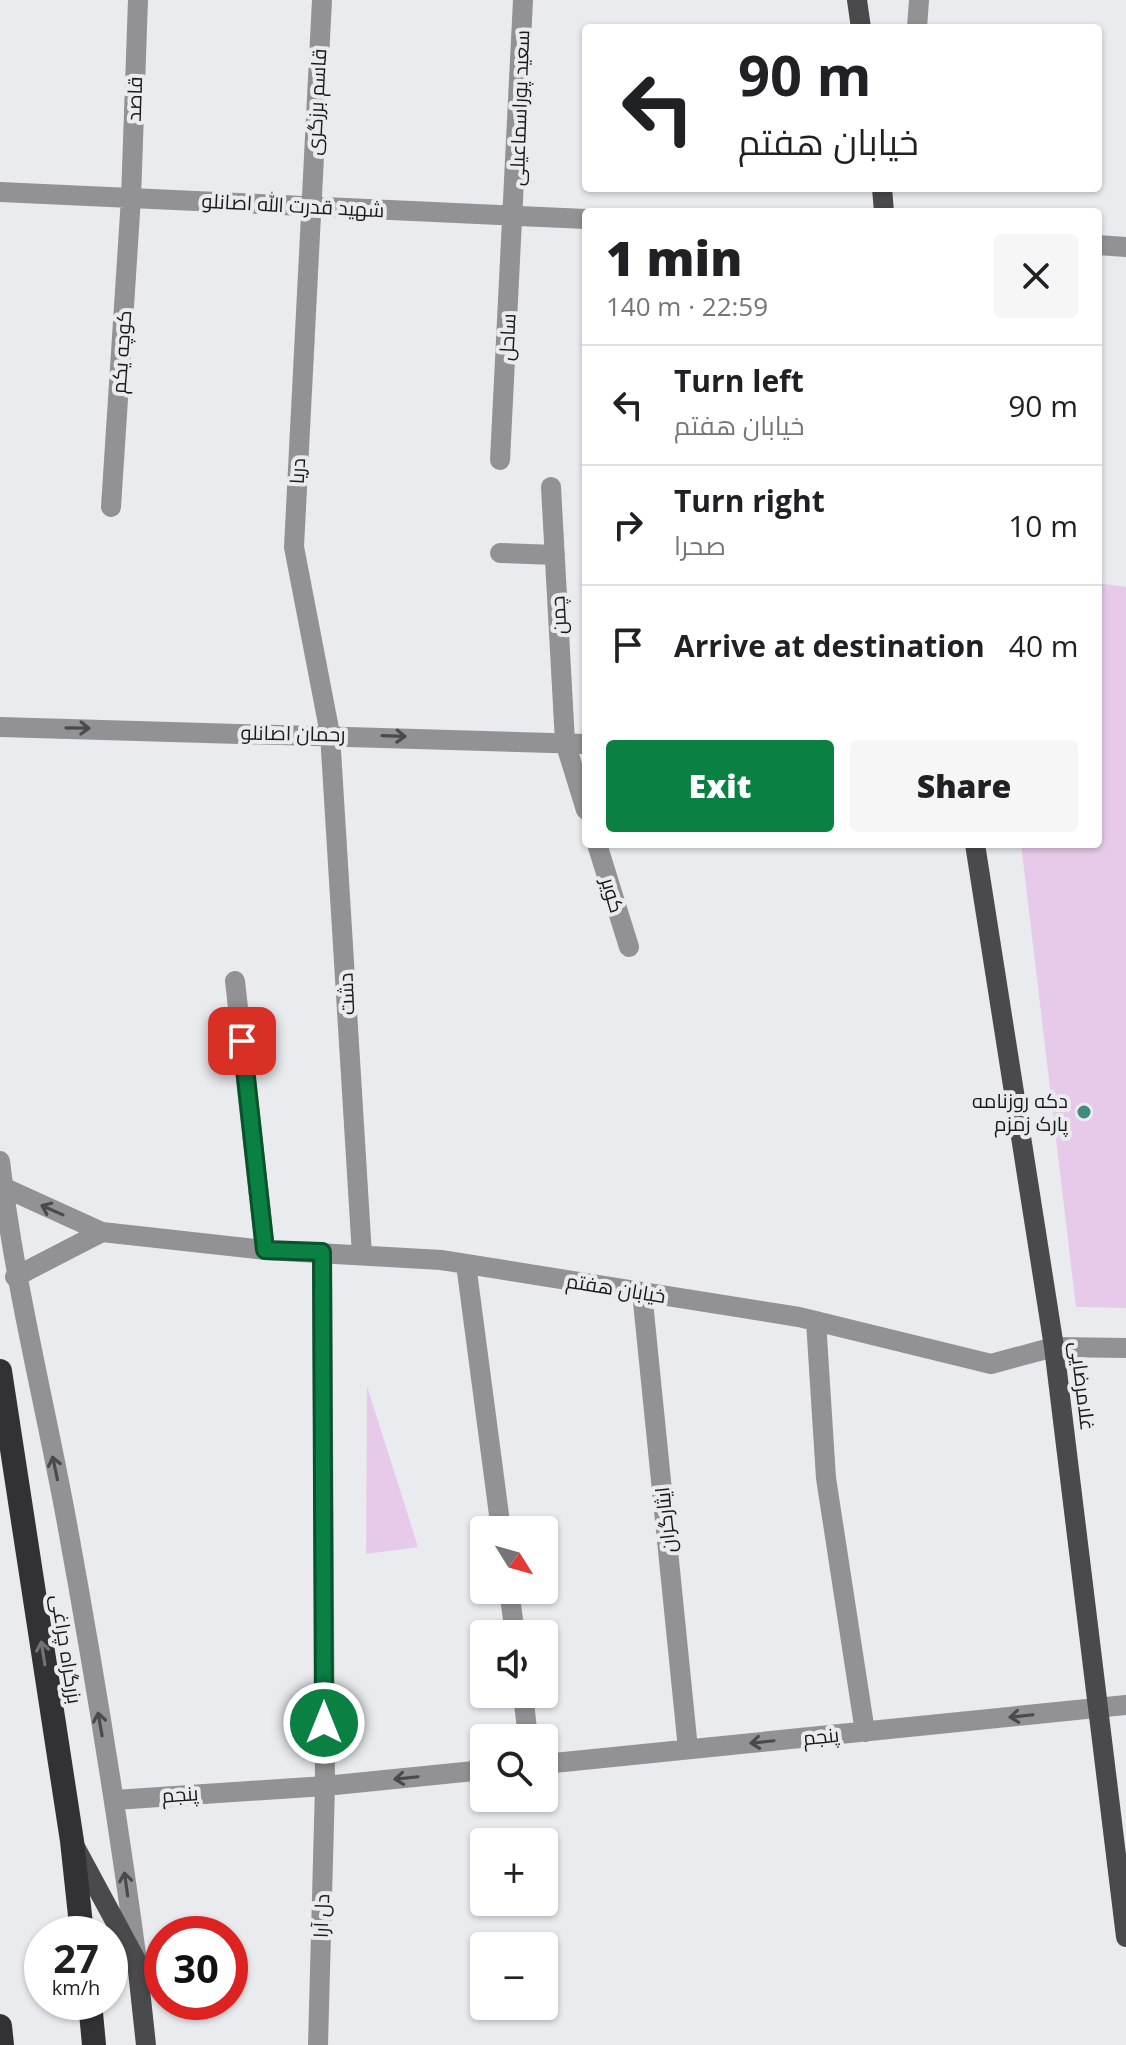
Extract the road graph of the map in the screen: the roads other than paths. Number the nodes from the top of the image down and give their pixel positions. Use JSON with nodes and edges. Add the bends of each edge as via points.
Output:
{"nodes":[{"id":1,"x":138,"y":0,"type":"edge"},
{"id":2,"x":322,"y":0,"type":"edge"},
{"id":3,"x":523,"y":0,"type":"edge"},
{"id":4,"x":857,"y":0,"type":"edge"},
{"id":5,"x":919,"y":0,"type":"edge"},
{"id":6,"x":860,"y":24,"type":"edge"},
{"id":7,"x":917,"y":24,"type":"edge"},
{"id":8,"x":0,"y":192,"type":"edge"},
{"id":9,"x":131,"y":198,"type":"junction"},
{"id":10,"x":311,"y":205,"type":"junction"},
{"id":11,"x":515,"y":215,"type":"junction"},
{"id":12,"x":582,"y":219,"type":"edge"},
{"id":13,"x":1102,"y":245,"type":"edge"},
{"id":14,"x":1126,"y":247,"type":"edge"},
{"id":15,"x":500,"y":460,"type":"dead end"},
{"id":16,"x":551,"y":487,"type":"dead end"},
{"id":17,"x":111,"y":507,"type":"dead end"},
{"id":18,"x":500,"y":553,"type":"dead end"},
{"id":19,"x":555,"y":555,"type":"junction"},
{"id":20,"x":0,"y":727,"type":"edge"},
{"id":21,"x":330,"y":734,"type":"junction"},
{"id":22,"x":576,"y":743,"type":"edge"},
{"id":23,"x":582,"y":783,"type":"edge"},
{"id":24,"x":598,"y":848,"type":"edge"},
{"id":25,"x":976,"y":848,"type":"edge"},
{"id":26,"x":629,"y":947,"type":"dead end"},
{"id":27,"x":235,"y":981,"type":"dead end"},
{"id":28,"x":0,"y":1161,"type":"edge"},
{"id":29,"x":3,"y":1187,"type":"junction"},
{"id":30,"x":102,"y":1232,"type":"junction"},
{"id":31,"x":265,"y":1250,"type":"junction"},
{"id":32,"x":322,"y":1252,"type":"junction"},
{"id":33,"x":362,"y":1255,"type":"junction"},
{"id":34,"x":466,"y":1264,"type":"junction"},
{"id":35,"x":15,"y":1277,"type":"junction"},
{"id":36,"x":642,"y":1292,"type":"junction"},
{"id":37,"x":816,"y":1321,"type":"junction"},
{"id":38,"x":1054,"y":1347,"type":"junction"},
{"id":39,"x":1126,"y":1348,"type":"edge"},
{"id":40,"x":0,"y":1371,"type":"edge"},
{"id":41,"x":499,"y":1516,"type":"edge"},
{"id":42,"x":1126,"y":1705,"type":"edge"},
{"id":43,"x":1098,"y":1708,"type":"junction"},
{"id":44,"x":865,"y":1732,"type":"junction"},
{"id":45,"x":688,"y":1749,"type":"junction"},
{"id":46,"x":558,"y":1763,"type":"edge"},
{"id":47,"x":470,"y":1771,"type":"edge"},
{"id":48,"x":325,"y":1786,"type":"junction"},
{"id":49,"x":115,"y":1800,"type":"junction"},
{"id":50,"x":72,"y":1841,"type":"junction"},
{"id":51,"x":80,"y":1916,"type":"edge"},
{"id":52,"x":1126,"y":1937,"type":"edge"},
{"id":53,"x":137,"y":1962,"type":"junction"},
{"id":54,"x":92,"y":2020,"type":"edge"},
{"id":55,"x":0,"y":2026,"type":"edge"},
{"id":56,"x":2,"y":2045,"type":"edge"},
{"id":57,"x":94,"y":2045,"type":"edge"},
{"id":58,"x":146,"y":2045,"type":"edge"},
{"id":59,"x":318,"y":2045,"type":"edge"}],
"edges":[{"from":1,"to":9,"type":"street","name":"قاصد"},
{"from":2,"to":10,"type":"street","name":"قاسم برزگری"},
{"from":3,"to":11,"type":"street","name":"سعید پوراسماعیلی"},
{"from":4,"to":6,"type":"main road"},
{"from":5,"to":7,"type":"street"},
{"from":8,"to":9,"type":"street","name":"شهید قدرت الله اصانلو"},
{"from":9,"to":10,"type":"street","name":"شهید قدرت الله اصانلو"},
{"from":9,"to":17,"type":"street","name":"کوچه یکم"},
{"from":10,"to":11,"type":"street","name":"شهید قدرت الله اصانلو"},
{"from":10,"to":21,"type":"street","name":"دریا","via":[[294,547]]},
{"from":11,"to":12,"type":"street","name":"شهید قدرت الله اصانلو"},
{"from":11,"to":15,"type":"street","name":"ساحل"},
{"from":13,"to":14,"type":"street"},
{"from":16,"to":19,"type":"street","name":"چمن"},
{"from":18,"to":19,"type":"street"},
{"from":19,"to":22,"type":"street","name":"چمن"},
{"from":20,"to":21,"type":"street","name":"رحمان اصانلو","one_way":true},
{"from":21,"to":22,"type":"street","name":"رحمان اصانلو","one_way":true},
{"from":21,"to":33,"type":"street","name":"دشت"},
{"from":22,"to":23,"type":"street"},
{"from":24,"to":26,"type":"street","name":"کویر"},
{"from":25,"to":38,"type":"main road","name":"غلامرضایی"},
{"from":27,"to":31,"type":"street"},
{"from":28,"to":29,"type":"street"},
{"from":30,"to":29,"type":"street","one_way":true},
{"from":29,"to":35,"type":"street"},
{"from":30,"to":31,"type":"street","name":"خیابان هفتم"},
{"from":30,"to":35,"type":"street"},
{"from":31,"to":32,"type":"street","name":"خیابان هفتم"},
{"from":32,"to":33,"type":"street","name":"خیابان هفتم"},
{"from":32,"to":48,"type":"street","name":"دل آرا"},
{"from":33,"to":34,"type":"street","name":"خیابان هفتم"},
{"from":34,"to":36,"type":"street","name":"خیابان هفتم"},
{"from":34,"to":41,"type":"street"},
{"from":49,"to":35,"type":"street","one_way":true,"via":[[66,1518]]},
{"from":36,"to":37,"type":"street","name":"خیابان هفتم"},
{"from":36,"to":45,"type":"street","name":"ایثارگران"},
{"from":37,"to":38,"type":"street","name":"خیابان هفتم","via":[[991,1364]]},
{"from":37,"to":44,"type":"street","via":[[826,1478]]},
{"from":38,"to":39,"type":"street","name":"خیابان هفتم"},
{"from":38,"to":43,"type":"main road","name":"غلامرضایی"},
{"from":50,"to":40,"type":"highway","name":"بزرگراه چراغی","one_way":true},
{"from":42,"to":43,"type":"street","name":"پنجم"},
{"from":43,"to":44,"type":"street","name":"پنجم","one_way":true},
{"from":43,"to":52,"type":"main road","name":"غلامرضایی"},
{"from":44,"to":45,"type":"street","name":"پنجم","one_way":true},
{"from":45,"to":46,"type":"street","name":"پنجم"},
{"from":47,"to":48,"type":"street","name":"پنجم","one_way":true},
{"from":48,"to":49,"type":"street","name":"پنجم"},
{"from":48,"to":59,"type":"street","name":"دل آرا"},
{"from":53,"to":49,"type":"street","one_way":true},
{"from":50,"to":51,"type":"highway","name":"بزرگراه چراغی"},
{"from":50,"to":53,"type":"main road"},
{"from":53,"to":58,"type":"main road"},
{"from":54,"to":57,"type":"highway"},
{"from":55,"to":56,"type":"highway"}]}
